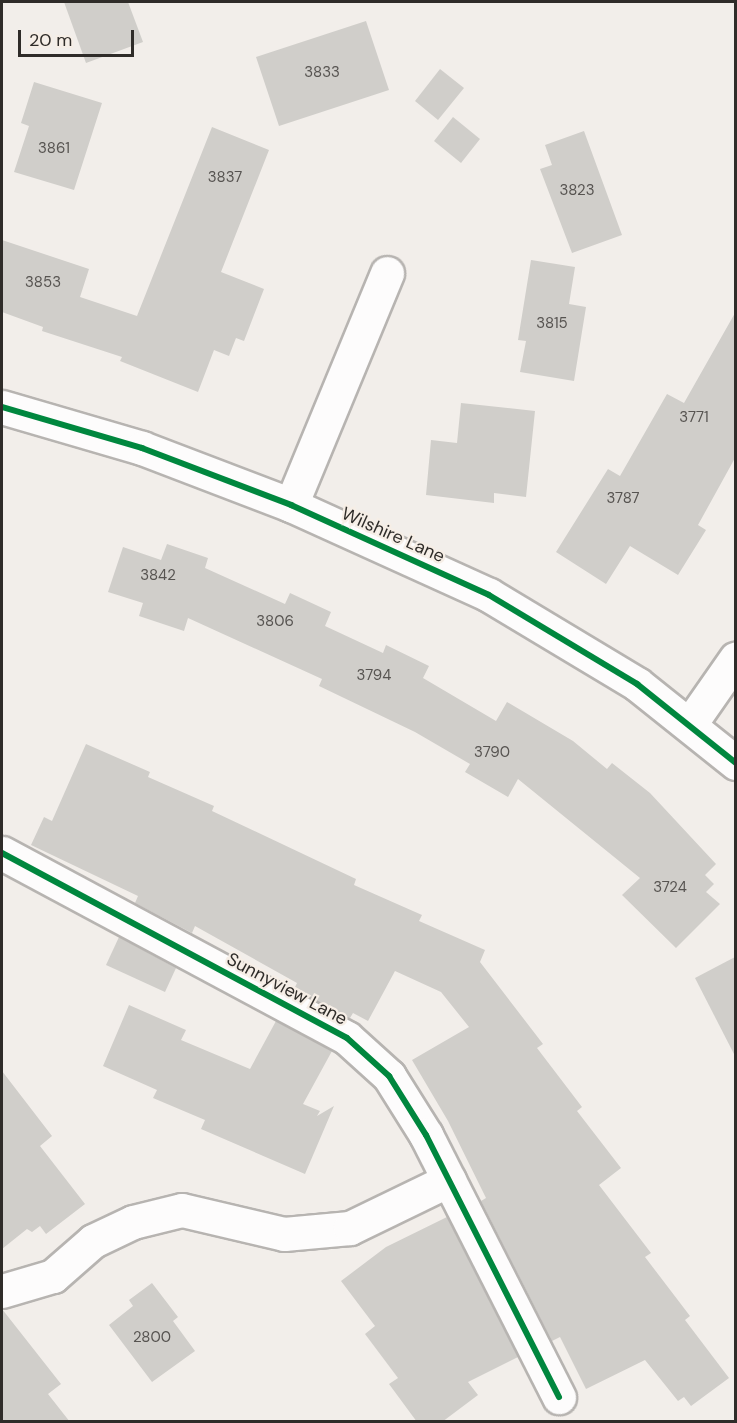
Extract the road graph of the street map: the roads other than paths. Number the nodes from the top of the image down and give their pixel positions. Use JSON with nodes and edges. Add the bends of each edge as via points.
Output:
{"nodes":[{"id":1,"x":387,"y":273,"type":"dead end"},
{"id":2,"x":2,"y":407,"type":"edge"},
{"id":3,"x":291,"y":506,"type":"junction"},
{"id":4,"x":735,"y":658,"type":"edge"},
{"id":5,"x":690,"y":724,"type":"junction"},
{"id":6,"x":735,"y":763,"type":"edge"},
{"id":7,"x":2,"y":853,"type":"edge"},
{"id":8,"x":449,"y":1180,"type":"junction"},
{"id":9,"x":2,"y":1292,"type":"edge"},
{"id":10,"x":559,"y":1397,"type":"dead end"}],
"edges":[{"from":1,"to":3,"type":"street"},
{"from":2,"to":3,"type":"street","name":"Wilshire Lane","via":[[142,448]]},
{"from":3,"to":5,"type":"street","name":"Wilshire Lane","via":[[489,595],[637,684]]},
{"from":4,"to":5,"type":"street"},
{"from":5,"to":6,"type":"street","name":"Wilshire Lane"},
{"from":7,"to":8,"type":"street","name":"Sunnyview Lane","via":[[347,1038],[389,1076]]},
{"from":8,"to":9,"type":"street","via":[[350,1228],[284,1234],[182,1210],[172,1212],[133,1222],[93,1241],[53,1276]]},
{"from":8,"to":10,"type":"street","name":"Sunnyview Lane"}]}
